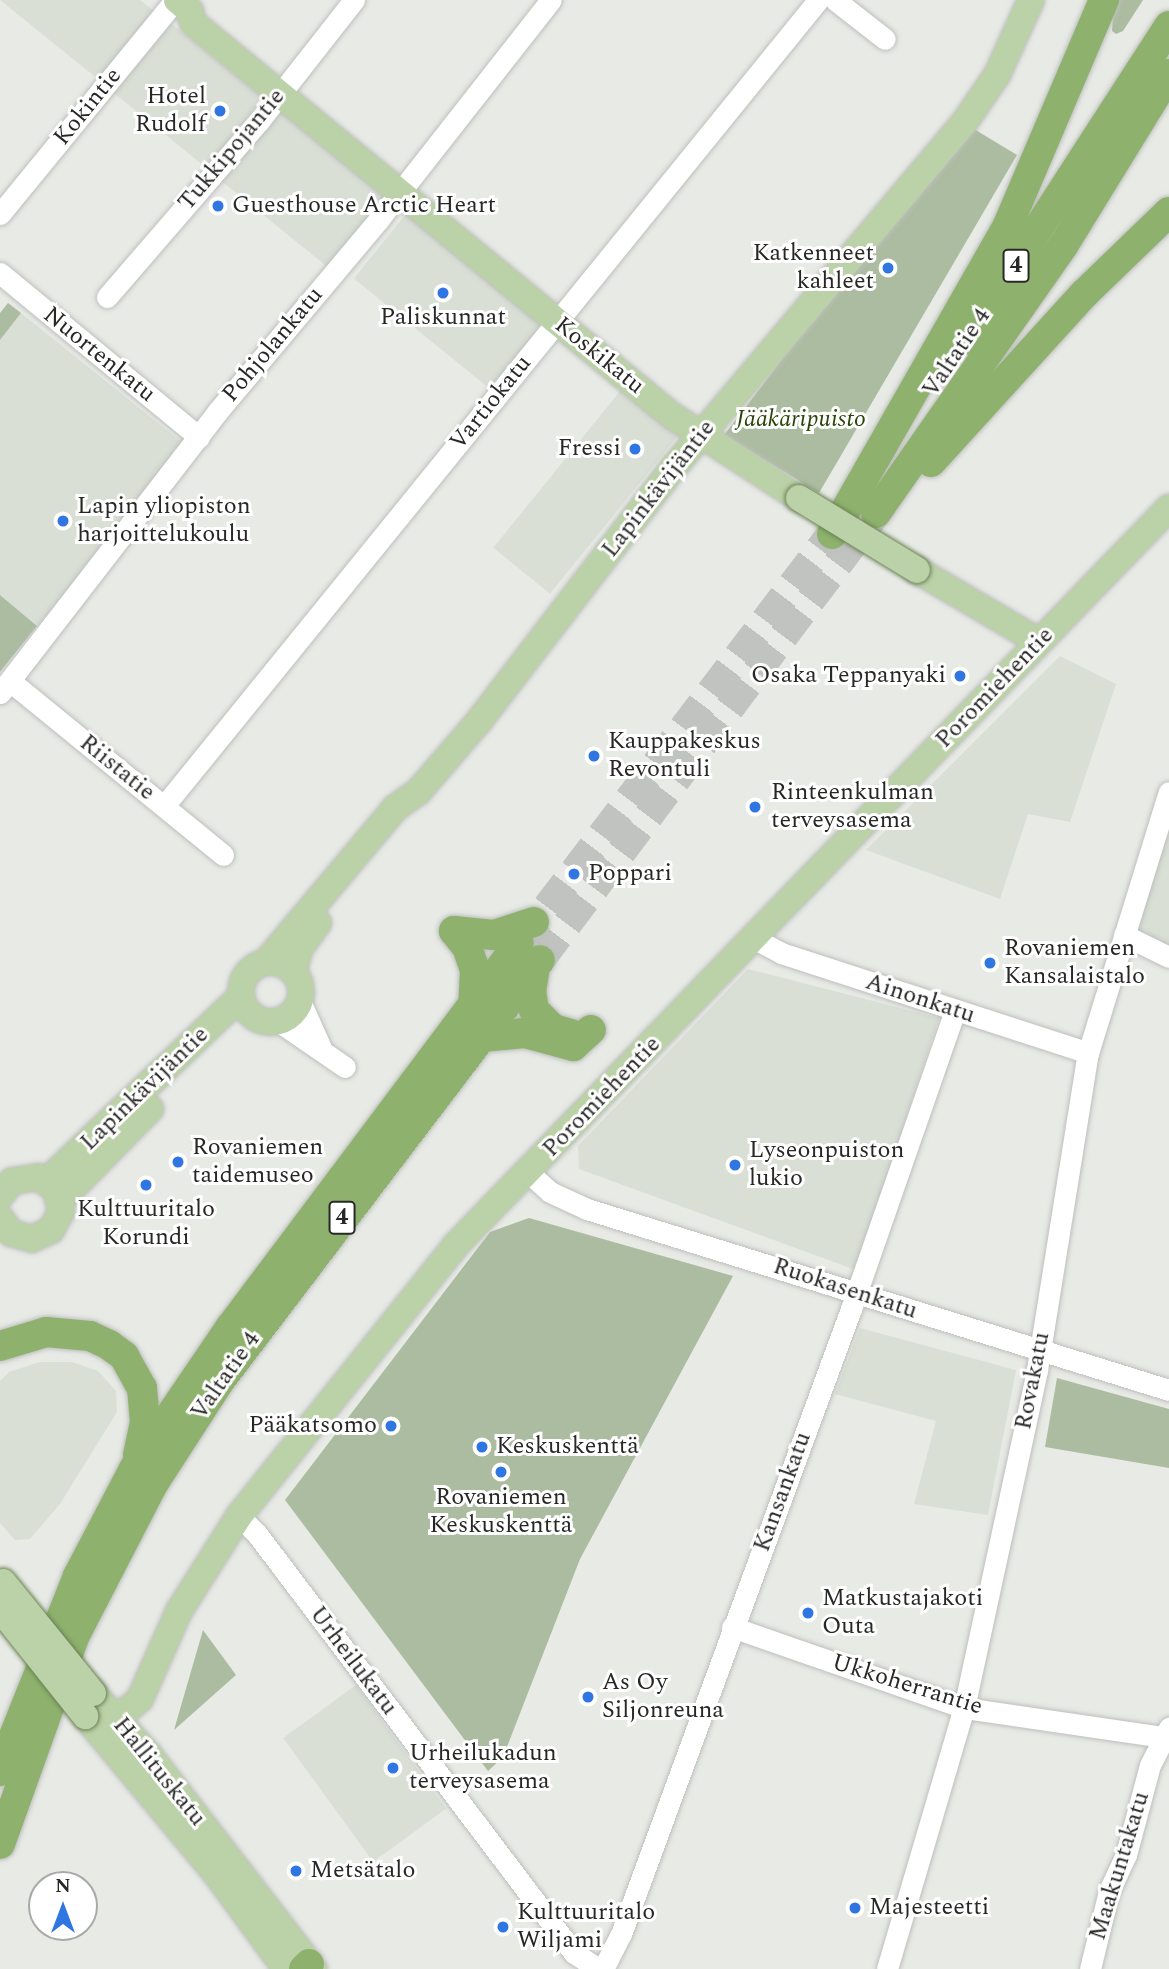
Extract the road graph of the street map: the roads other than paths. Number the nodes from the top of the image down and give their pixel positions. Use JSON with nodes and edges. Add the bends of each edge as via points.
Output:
{"nodes":[{"id":1,"x":354,"y":0,"type":"edge"},
{"id":2,"x":551,"y":0,"type":"edge"},
{"id":3,"x":818,"y":0,"type":"edge"},
{"id":4,"x":835,"y":0,"type":"edge"},
{"id":5,"x":1104,"y":0,"type":"edge"},
{"id":6,"x":170,"y":3,"type":"edge"},
{"id":7,"x":1026,"y":6,"type":"edge"},
{"id":8,"x":1169,"y":26,"type":"edge"},
{"id":9,"x":885,"y":39,"type":"dead end"},
{"id":10,"x":1169,"y":74,"type":"edge"},
{"id":11,"x":279,"y":94,"type":"junction"},
{"id":12,"x":398,"y":194,"type":"junction"},
{"id":13,"x":1169,"y":212,"type":"edge"},
{"id":14,"x":0,"y":214,"type":"edge"},
{"id":15,"x":0,"y":273,"type":"edge"},
{"id":16,"x":107,"y":297,"type":"dead end"},
{"id":17,"x":557,"y":321,"type":"junction"},
{"id":18,"x":701,"y":434,"type":"junction"},
{"id":19,"x":199,"y":437,"type":"junction"},
{"id":20,"x":1169,"y":509,"type":"edge"},
{"id":21,"x":871,"y":510,"type":"junction"},
{"id":22,"x":832,"y":534,"type":"tunnel mouth"},
{"id":23,"x":1038,"y":641,"type":"junction"},
{"id":24,"x":5,"y":687,"type":"edge"},
{"id":25,"x":418,"y":792,"type":"junction"},
{"id":26,"x":1169,"y":792,"type":"edge"},
{"id":27,"x":164,"y":806,"type":"junction"},
{"id":28,"x":223,"y":855,"type":"dead end"},
{"id":29,"x":1124,"y":935,"type":"junction"},
{"id":30,"x":755,"y":939,"type":"junction"},
{"id":31,"x":532,"y":948,"type":"junction"},
{"id":32,"x":1169,"y":957,"type":"edge"},
{"id":33,"x":266,"y":962,"type":"junction"},
{"id":34,"x":293,"y":972,"type":"junction"},
{"id":35,"x":300,"y":1001,"type":"junction"},
{"id":36,"x":473,"y":1004,"type":"junction"},
{"id":37,"x":245,"y":1005,"type":"junction"},
{"id":38,"x":955,"y":1012,"type":"junction"},
{"id":39,"x":278,"y":1021,"type":"junction"},
{"id":40,"x":482,"y":1037,"type":"junction"},
{"id":41,"x":321,"y":1048,"type":"junction"},
{"id":42,"x":1088,"y":1053,"type":"junction"},
{"id":43,"x":345,"y":1067,"type":"dead end"},
{"id":44,"x":529,"y":1172,"type":"junction"},
{"id":45,"x":4,"y":1180,"type":"edge"},
{"id":46,"x":54,"y":1191,"type":"junction"},
{"id":47,"x":0,"y":1220,"type":"edge"},
{"id":48,"x":24,"y":1238,"type":"junction"},
{"id":49,"x":0,"y":1251,"type":"edge"},
{"id":50,"x":855,"y":1295,"type":"junction"},
{"id":51,"x":0,"y":1346,"type":"edge"},
{"id":52,"x":1040,"y":1350,"type":"junction"},
{"id":53,"x":1169,"y":1390,"type":"edge"},
{"id":54,"x":134,"y":1469,"type":"junction"},
{"id":55,"x":239,"y":1516,"type":"junction"},
{"id":56,"x":2,"y":1580,"type":"edge"},
{"id":57,"x":0,"y":1609,"type":"edge"},
{"id":58,"x":732,"y":1627,"type":"junction"},
{"id":59,"x":964,"y":1708,"type":"junction"},
{"id":60,"x":98,"y":1715,"type":"junction"},
{"id":61,"x":1168,"y":1734,"type":"edge"},
{"id":62,"x":0,"y":1771,"type":"edge"},
{"id":63,"x":0,"y":1844,"type":"edge"},
{"id":64,"x":303,"y":1968,"type":"edge"},
{"id":65,"x":601,"y":1969,"type":"edge"},
{"id":66,"x":887,"y":1969,"type":"edge"},
{"id":67,"x":1090,"y":1969,"type":"edge"}],
"edges":[{"from":1,"to":11,"type":"street","name":"Tukkipojantie"},
{"from":2,"to":12,"type":"street","name":"Pohjolankatu"},
{"from":3,"to":17,"type":"street","name":"Vartiokatu"},
{"from":4,"to":9,"type":"street"},
{"from":5,"to":22,"type":"highway","via":[[1008,225]]},
{"from":6,"to":11,"type":"main road","name":"Koskikatu","via":[[181,23],[193,23]]},
{"from":6,"to":14,"type":"street","name":"Kokintie"},
{"from":7,"to":18,"type":"main road","name":"Lapinkävijäntie","via":[[991,85],[964,123]]},
{"from":8,"to":21,"type":"highway","name":"Valtatie 4","number":"4"},
{"from":10,"to":21,"type":"highway","name":"Valtatie 4","number":"4","via":[[1063,246]]},
{"from":11,"to":12,"type":"main road","name":"Koskikatu"},
{"from":11,"to":16,"type":"street","name":"Tukkipojantie"},
{"from":12,"to":17,"type":"main road","name":"Koskikatu"},
{"from":12,"to":19,"type":"street","name":"Pohjolankatu"},
{"from":13,"to":21,"type":"highway"},
{"from":15,"to":19,"type":"street","name":"Nuortenkatu"},
{"from":17,"to":18,"type":"main road","name":"Koskikatu"},
{"from":17,"to":27,"type":"street","name":"Vartiokatu"},
{"from":18,"to":23,"type":"main road","name":"Koskikatu","bridge":true},
{"from":18,"to":25,"type":"main road","name":"Lapinkävijäntie","via":[[512,681]]},
{"from":19,"to":24,"type":"street","name":"Pohjolankatu"},
{"from":20,"to":23,"type":"main road","name":"Poromiehentie"},
{"from":23,"to":30,"type":"main road","name":"Poromiehentie"},
{"from":24,"to":27,"type":"street","name":"Riistatie"},
{"from":25,"to":33,"type":"main road","name":"Lapinkävijäntie","via":[[395,808]]},
{"from":25,"to":34,"type":"main road","name":"Lapinkävijäntie","via":[[406,817],[300,948]]},
{"from":26,"to":29,"type":"street","name":"Rovakatu"},
{"from":27,"to":28,"type":"street","name":"Riistatie"},
{"from":29,"to":32,"type":"street"},
{"from":29,"to":42,"type":"street","name":"Rovakatu"},
{"from":30,"to":38,"type":"street","name":"Ainonkatu","via":[[780,953]]},
{"from":30,"to":44,"type":"main road","name":"Poromiehentie"},
{"from":31,"to":36,"type":"highway","name":"Valtatie 4","number":"4"},
{"from":31,"to":36,"type":"highway","via":[[494,936],[454,931],[467,947],[475,970]]},
{"from":31,"to":40,"type":"highway","name":"Valtatie 4","number":"4"},
{"from":31,"to":40,"type":"highway","via":[[531,1002],[538,1018],[566,1033],[591,1030],[573,1046],[525,1033]]},
{"from":33,"to":34,"type":"main road"},
{"from":33,"to":37,"type":"main road","via":[[248,972]]},
{"from":34,"to":35,"type":"main road","via":[[300,985]]},
{"from":35,"to":39,"type":"main road"},
{"from":35,"to":41,"type":"street"},
{"from":36,"to":54,"type":"highway","name":"Valtatie 4","number":"4","via":[[230,1328]]},
{"from":37,"to":39,"type":"main road","via":[[262,1021]]},
{"from":37,"to":46,"type":"main road","name":"Lapinkävijäntie"},
{"from":38,"to":42,"type":"street","name":"Ainonkatu"},
{"from":38,"to":50,"type":"street","name":"Kansankatu"},
{"from":39,"to":41,"type":"street","via":[[309,1046]]},
{"from":40,"to":63,"type":"highway","name":"Valtatie 4","number":"4","via":[[219,1382],[153,1484],[74,1637]]},
{"from":41,"to":43,"type":"street"},
{"from":42,"to":52,"type":"street","name":"Rovakatu"},
{"from":44,"to":50,"type":"street","name":"Ruokasenkatu","via":[[550,1192],[587,1209],[747,1256]]},
{"from":44,"to":55,"type":"main road","name":"Poromiehentie","via":[[455,1246]]},
{"from":45,"to":46,"type":"main road","via":[[30,1176]]},
{"from":46,"to":48,"type":"main road","via":[[58,1221],[51,1230]]},
{"from":47,"to":48,"type":"main road","via":[[10,1233]]},
{"from":48,"to":49,"type":"main road"},
{"from":50,"to":52,"type":"street","name":"Ruokasenkatu"},
{"from":50,"to":58,"type":"street","name":"Kansankatu"},
{"from":51,"to":54,"type":"highway","via":[[24,1336],[69,1333],[90,1336],[124,1356],[144,1397],[145,1422]]},
{"from":52,"to":53,"type":"street","name":"Ruokasenkatu"},
{"from":52,"to":59,"type":"street","name":"Rovakatu"},
{"from":54,"to":62,"type":"highway","name":"Valtatie 4","number":"4","via":[[78,1576]]},
{"from":55,"to":60,"type":"main road","name":"Poromiehentie","via":[[179,1611],[140,1699]]},
{"from":55,"to":65,"type":"street","name":"Urheilukatu","via":[[574,1953]]},
{"from":56,"to":60,"type":"main road","name":"Hallituskatu","bridge":true},
{"from":57,"to":60,"type":"main road","name":"Hallituskatu","bridge":true},
{"from":58,"to":59,"type":"street","name":"Ukkoherrantie"},
{"from":58,"to":65,"type":"street","name":"Kansankatu","via":[[621,1934]]},
{"from":59,"to":61,"type":"street","name":"Ukkoherrantie"},
{"from":59,"to":66,"type":"street","name":"Rovakatu"},
{"from":60,"to":64,"type":"main road","name":"Hallituskatu","via":[[149,1755]]},
{"from":61,"to":67,"type":"street","name":"Maakuntakatu","via":[[1150,1765],[1126,1856],[1109,1891]]}]}
